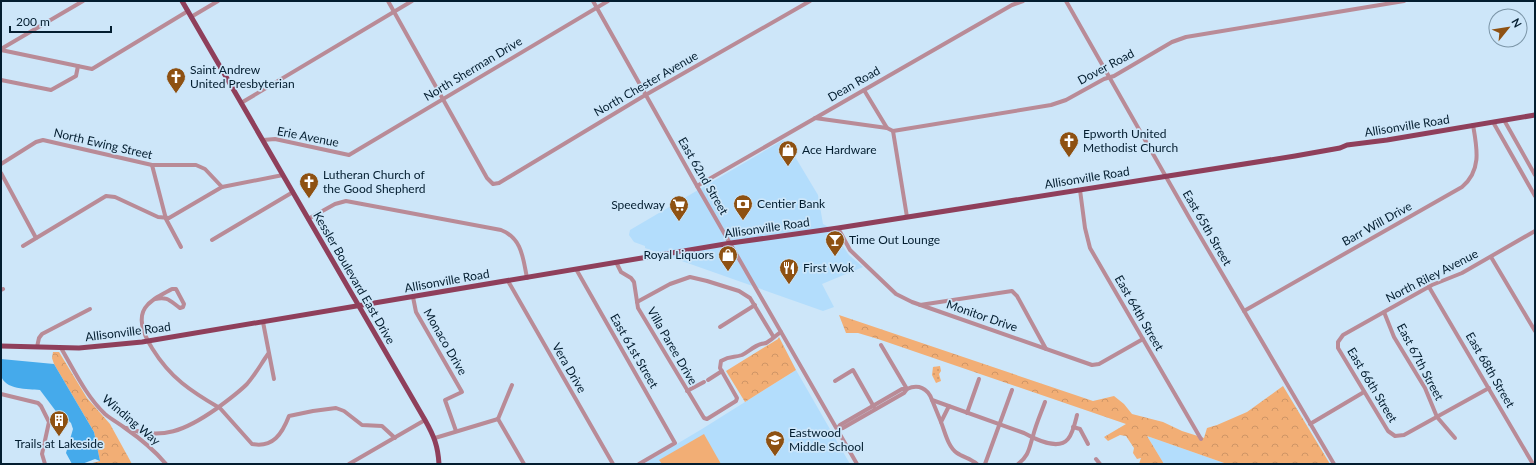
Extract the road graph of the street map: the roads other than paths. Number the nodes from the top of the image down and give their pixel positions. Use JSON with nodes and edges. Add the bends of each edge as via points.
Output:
{"nodes":[{"id":1,"x":83,"y":1,"type":"edge"},
{"id":2,"x":182,"y":1,"type":"edge"},
{"id":3,"x":218,"y":1,"type":"edge"},
{"id":4,"x":388,"y":1,"type":"edge"},
{"id":5,"x":412,"y":1,"type":"edge"},
{"id":6,"x":593,"y":1,"type":"edge"},
{"id":7,"x":608,"y":1,"type":"edge"},
{"id":8,"x":810,"y":1,"type":"edge"},
{"id":9,"x":1023,"y":1,"type":"edge"},
{"id":10,"x":1066,"y":1,"type":"edge"},
{"id":11,"x":1404,"y":1,"type":"edge"},
{"id":12,"x":597,"y":8,"type":"junction"},
{"id":13,"x":188,"y":11,"type":"junction"},
{"id":14,"x":394,"y":12,"type":"junction"},
{"id":15,"x":192,"y":17,"type":"junction"},
{"id":16,"x":1,"y":50,"type":"edge"},
{"id":17,"x":78,"y":66,"type":"junction"},
{"id":18,"x":1109,"y":77,"type":"junction"},
{"id":19,"x":1,"y":80,"type":"edge"},
{"id":20,"x":864,"y":90,"type":"junction"},
{"id":21,"x":646,"y":95,"type":"junction"},
{"id":22,"x":443,"y":99,"type":"junction"},
{"id":23,"x":241,"y":103,"type":"junction"},
{"id":24,"x":1535,"y":115,"type":"edge"},
{"id":25,"x":815,"y":118,"type":"junction"},
{"id":26,"x":1504,"y":120,"type":"junction"},
{"id":27,"x":1493,"y":122,"type":"junction"},
{"id":28,"x":1473,"y":125,"type":"junction"},
{"id":29,"x":887,"y":128,"type":"junction"},
{"id":30,"x":893,"y":131,"type":"junction"},
{"id":31,"x":263,"y":140,"type":"junction"},
{"id":32,"x":348,"y":155,"type":"joint"},
{"id":33,"x":1,"y":164,"type":"edge"},
{"id":34,"x":152,"y":165,"type":"junction"},
{"id":35,"x":1,"y":173,"type":"edge"},
{"id":36,"x":283,"y":175,"type":"junction"},
{"id":37,"x":1535,"y":175,"type":"edge"},
{"id":38,"x":1165,"y":176,"type":"junction"},
{"id":39,"x":697,"y":186,"type":"junction"},
{"id":40,"x":222,"y":187,"type":"junction"},
{"id":41,"x":1080,"y":190,"type":"junction"},
{"id":42,"x":293,"y":192,"type":"junction"},
{"id":43,"x":1535,"y":196,"type":"edge"},
{"id":44,"x":907,"y":217,"type":"junction"},
{"id":45,"x":166,"y":219,"type":"junction"},
{"id":46,"x":308,"y":219,"type":"junction"},
{"id":47,"x":838,"y":228,"type":"junction"},
{"id":48,"x":1535,"y":231,"type":"edge"},
{"id":49,"x":36,"y":238,"type":"junction"},
{"id":50,"x":212,"y":240,"type":"dead end"},
{"id":51,"x":731,"y":243,"type":"junction"},
{"id":52,"x":23,"y":246,"type":"dead end"},
{"id":53,"x":181,"y":247,"type":"dead end"},
{"id":54,"x":1491,"y":256,"type":"junction"},
{"id":55,"x":616,"y":262,"type":"junction"},
{"id":56,"x":576,"y":269,"type":"junction"},
{"id":57,"x":527,"y":278,"type":"junction"},
{"id":58,"x":508,"y":281,"type":"junction"},
{"id":59,"x":1429,"y":287,"type":"junction"},
{"id":60,"x":413,"y":298,"type":"junction"},
{"id":61,"x":155,"y":299,"type":"junction"},
{"id":62,"x":637,"y":302,"type":"junction"},
{"id":63,"x":755,"y":305,"type":"junction"},
{"id":64,"x":919,"y":305,"type":"junction"},
{"id":65,"x":359,"y":307,"type":"junction"},
{"id":66,"x":90,"y":309,"type":"dead end"},
{"id":67,"x":1244,"y":311,"type":"junction"},
{"id":68,"x":1384,"y":312,"type":"junction"},
{"id":69,"x":263,"y":322,"type":"junction"},
{"id":70,"x":720,"y":327,"type":"dead end"},
{"id":71,"x":1535,"y":331,"type":"edge"},
{"id":72,"x":781,"y":332,"type":"junction"},
{"id":73,"x":773,"y":336,"type":"junction"},
{"id":74,"x":1143,"y":339,"type":"junction"},
{"id":75,"x":1339,"y":340,"type":"joint"},
{"id":76,"x":148,"y":341,"type":"junction"},
{"id":77,"x":881,"y":345,"type":"dead end"},
{"id":78,"x":1,"y":346,"type":"edge"},
{"id":79,"x":37,"y":347,"type":"junction"},
{"id":80,"x":61,"y":348,"type":"junction"},
{"id":81,"x":1046,"y":349,"type":"junction"},
{"id":82,"x":268,"y":354,"type":"junction"},
{"id":83,"x":722,"y":371,"type":"junction"},
{"id":84,"x":274,"y":379,"type":"dead end"},
{"id":85,"x":979,"y":379,"type":"dead end"},
{"id":86,"x":835,"y":381,"type":"dead end"},
{"id":87,"x":512,"y":385,"type":"dead end"},
{"id":88,"x":1488,"y":388,"type":"junction"},
{"id":89,"x":907,"y":389,"type":"junction"},
{"id":90,"x":1012,"y":390,"type":"dead end"},
{"id":91,"x":687,"y":392,"type":"junction"},
{"id":92,"x":1364,"y":392,"type":"junction"},
{"id":93,"x":1,"y":394,"type":"edge"},
{"id":94,"x":932,"y":400,"type":"junction"},
{"id":95,"x":1045,"y":402,"type":"dead end"},
{"id":96,"x":949,"y":406,"type":"junction"},
{"id":97,"x":218,"y":407,"type":"junction"},
{"id":98,"x":875,"y":407,"type":"junction"},
{"id":99,"x":967,"y":412,"type":"junction"},
{"id":100,"x":1077,"y":415,"type":"dead end"},
{"id":101,"x":1436,"y":417,"type":"junction"},
{"id":102,"x":498,"y":419,"type":"junction"},
{"id":103,"x":425,"y":420,"type":"junction"},
{"id":104,"x":941,"y":422,"type":"junction"},
{"id":105,"x":999,"y":424,"type":"junction"},
{"id":106,"x":1310,"y":424,"type":"junction"},
{"id":107,"x":1073,"y":427,"type":"junction"},
{"id":108,"x":126,"y":428,"type":"junction"},
{"id":109,"x":837,"y":429,"type":"junction"},
{"id":110,"x":456,"y":431,"type":"junction"},
{"id":111,"x":1032,"y":437,"type":"junction"},
{"id":112,"x":395,"y":438,"type":"junction"},
{"id":113,"x":435,"y":438,"type":"junction"},
{"id":114,"x":1455,"y":438,"type":"dead end"},
{"id":115,"x":1201,"y":439,"type":"dead end"},
{"id":116,"x":1088,"y":444,"type":"dead end"},
{"id":117,"x":1096,"y":459,"type":"dead end"},
{"id":118,"x":45,"y":464,"type":"edge"},
{"id":119,"x":166,"y":464,"type":"edge"},
{"id":120,"x":349,"y":464,"type":"edge"},
{"id":121,"x":439,"y":464,"type":"edge"},
{"id":122,"x":524,"y":464,"type":"edge"},
{"id":123,"x":613,"y":464,"type":"edge"},
{"id":124,"x":639,"y":464,"type":"edge"},
{"id":125,"x":857,"y":464,"type":"edge"},
{"id":126,"x":977,"y":464,"type":"edge"},
{"id":127,"x":985,"y":464,"type":"edge"},
{"id":128,"x":1018,"y":464,"type":"edge"},
{"id":129,"x":1100,"y":464,"type":"edge"},
{"id":130,"x":1334,"y":464,"type":"edge"},
{"id":131,"x":1533,"y":464,"type":"edge"}],
"edges":[{"from":1,"to":16,"type":"street"},
{"from":2,"to":13,"type":"main road","name":"Kessler Boulevard East Drive"},
{"from":3,"to":15,"type":"street"},
{"from":4,"to":14,"type":"street"},
{"from":5,"to":14,"type":"street"},
{"from":6,"to":12,"type":"street","name":"East 62nd Street"},
{"from":7,"to":12,"type":"street","name":"North Sherman Drive"},
{"from":8,"to":21,"type":"street","name":"North Chester Avenue"},
{"from":9,"to":20,"type":"street","name":"Dean Road"},
{"from":10,"to":18,"type":"street","name":"East 65th Street"},
{"from":11,"to":18,"type":"street","name":"Dover Road","via":[[1192,35]]},
{"from":12,"to":21,"type":"street","name":"East 62nd Street"},
{"from":12,"to":22,"type":"street","name":"North Sherman Drive"},
{"from":13,"to":15,"type":"main road","name":"Kessler Boulevard East Drive"},
{"from":13,"to":17,"type":"street","via":[[92,69]]},
{"from":14,"to":22,"type":"street"},
{"from":14,"to":23,"type":"street"},
{"from":15,"to":23,"type":"main road","name":"Kessler Boulevard East Drive"},
{"from":16,"to":17,"type":"street"},
{"from":17,"to":19,"type":"street","via":[[76,76],[51,90]]},
{"from":18,"to":30,"type":"street","name":"Dover Road","via":[[1054,104]]},
{"from":18,"to":38,"type":"street","name":"East 65th Street"},
{"from":20,"to":25,"type":"street","name":"Dean Road"},
{"from":20,"to":29,"type":"street"},
{"from":21,"to":22,"type":"street","name":"North Chester Avenue","via":[[499,183],[493,184],[487,178]]},
{"from":21,"to":39,"type":"street","name":"East 62nd Street"},
{"from":22,"to":32,"type":"street","name":"North Sherman Drive"},
{"from":23,"to":31,"type":"main road","name":"Kessler Boulevard East Drive"},
{"from":24,"to":26,"type":"main road","name":"Allisonville Road"},
{"from":25,"to":29,"type":"street"},
{"from":25,"to":39,"type":"street","name":"Dean Road"},
{"from":26,"to":27,"type":"main road","name":"Allisonville Road"},
{"from":26,"to":37,"type":"street"},
{"from":27,"to":28,"type":"main road","name":"Allisonville Road"},
{"from":27,"to":43,"type":"street"},
{"from":28,"to":38,"type":"main road","name":"Allisonville Road"},
{"from":28,"to":67,"type":"street","name":"Barr Will Drive","via":[[1477,162],[1471,178],[1461,188]]},
{"from":29,"to":30,"type":"street"},
{"from":30,"to":44,"type":"street"},
{"from":31,"to":32,"type":"street","name":"Erie Avenue","via":[[275,139]]},
{"from":31,"to":36,"type":"main road","name":"Kessler Boulevard East Drive"},
{"from":33,"to":34,"type":"street","name":"North Ewing Street","via":[[42,140]]},
{"from":34,"to":40,"type":"street","name":"North Ewing Street","via":[[196,165],[205,169]]},
{"from":34,"to":45,"type":"street"},
{"from":35,"to":49,"type":"street"},
{"from":36,"to":40,"type":"street"},
{"from":36,"to":42,"type":"main road","name":"Kessler Boulevard East Drive"},
{"from":38,"to":41,"type":"main road","name":"Allisonville Road"},
{"from":38,"to":67,"type":"street","name":"East 65th Street"},
{"from":39,"to":51,"type":"street","name":"East 62nd Street"},
{"from":40,"to":45,"type":"street","via":[[174,217]]},
{"from":41,"to":44,"type":"main road","name":"Allisonville Road"},
{"from":41,"to":74,"type":"street","name":"East 64th Street","via":[[1089,246]]},
{"from":42,"to":46,"type":"main road","name":"Kessler Boulevard East Drive"},
{"from":42,"to":50,"type":"street"},
{"from":44,"to":47,"type":"main road","name":"Allisonville Road"},
{"from":45,"to":49,"type":"street","via":[[107,196]]},
{"from":45,"to":53,"type":"street"},
{"from":46,"to":57,"type":"street","via":[[346,201],[501,230],[513,237],[520,246]]},
{"from":46,"to":65,"type":"main road","name":"Kessler Boulevard East Drive"},
{"from":47,"to":51,"type":"main road","name":"Allisonville Road"},
{"from":47,"to":64,"type":"street","name":"Monitor Drive","via":[[853,253],[896,294]]},
{"from":48,"to":54,"type":"street","name":"North Riley Avenue"},
{"from":49,"to":52,"type":"street"},
{"from":51,"to":55,"type":"main road","name":"Allisonville Road"},
{"from":51,"to":72,"type":"street","name":"East 62nd Street"},
{"from":54,"to":59,"type":"street","name":"North Riley Avenue","via":[[1462,274]]},
{"from":54,"to":71,"type":"street"},
{"from":55,"to":56,"type":"main road","name":"Allisonville Road"},
{"from":55,"to":62,"type":"street","name":"Villa Paree Drive","via":[[621,272],[634,282]]},
{"from":56,"to":57,"type":"main road","name":"Allisonville Road"},
{"from":56,"to":124,"type":"street","name":"East 61st Street","via":[[675,443]]},
{"from":57,"to":58,"type":"main road","name":"Allisonville Road"},
{"from":58,"to":60,"type":"main road","name":"Allisonville Road"},
{"from":58,"to":123,"type":"street","name":"Vera Drive"},
{"from":59,"to":68,"type":"street","name":"North Riley Avenue"},
{"from":59,"to":88,"type":"street","name":"East 68th Street"},
{"from":60,"to":65,"type":"main road","name":"Allisonville Road"},
{"from":60,"to":110,"type":"street","name":"Monaco Drive","via":[[416,312],[462,392],[445,400]]},
{"from":61,"to":61,"type":"street","via":[[165,298],[179,308],[184,306],[175,288]]},
{"from":61,"to":76,"type":"street","via":[[145,307],[141,317]]},
{"from":62,"to":63,"type":"street","via":[[670,284],[690,277],[733,289],[750,298]]},
{"from":62,"to":91,"type":"street","name":"Villa Paree Drive","via":[[638,308]]},
{"from":63,"to":70,"type":"street"},
{"from":63,"to":73,"type":"street"},
{"from":64,"to":81,"type":"street","name":"Monitor Drive"},
{"from":64,"to":81,"type":"street","via":[[1012,292],[1017,296]]},
{"from":65,"to":69,"type":"main road","name":"Allisonville Road"},
{"from":65,"to":103,"type":"main road","name":"Kessler Boulevard East Drive"},
{"from":66,"to":79,"type":"street","via":[[42,334]]},
{"from":67,"to":106,"type":"street","name":"East 65th Street"},
{"from":68,"to":75,"type":"street","name":"North Riley Avenue","via":[[1343,335]]},
{"from":68,"to":101,"type":"street","name":"East 67th Street","via":[[1394,336],[1426,388]]},
{"from":69,"to":76,"type":"main road","name":"Allisonville Road"},
{"from":69,"to":82,"type":"street"},
{"from":72,"to":73,"type":"street"},
{"from":72,"to":109,"type":"street","name":"East 62nd Street"},
{"from":73,"to":83,"type":"street","via":[[765,344],[762,343],[738,357],[729,356],[721,361]]},
{"from":74,"to":81,"type":"street","name":"Monitor Drive","via":[[1095,366]]},
{"from":74,"to":115,"type":"street","name":"East 64th Street"},
{"from":75,"to":92,"type":"street","name":"East 66th Street","via":[[1338,348]]},
{"from":76,"to":80,"type":"main road","name":"Allisonville Road"},
{"from":76,"to":97,"type":"street","via":[[165,367],[182,383]]},
{"from":77,"to":89,"type":"street"},
{"from":78,"to":79,"type":"main road","name":"Allisonville Road"},
{"from":79,"to":80,"type":"main road","name":"Allisonville Road"},
{"from":80,"to":108,"type":"street","name":"Winding Way","via":[[97,405],[111,419]]},
{"from":82,"to":84,"type":"street"},
{"from":82,"to":97,"type":"street","via":[[244,386]]},
{"from":83,"to":91,"type":"street"},
{"from":83,"to":91,"type":"street","name":"Villa Paree Drive","via":[[737,398],[736,401],[706,419]]},
{"from":85,"to":99,"type":"street"},
{"from":86,"to":98,"type":"street","via":[[853,370]]},
{"from":87,"to":102,"type":"street"},
{"from":88,"to":101,"type":"street"},
{"from":88,"to":131,"type":"street","name":"East 68th Street"},
{"from":89,"to":94,"type":"street","via":[[922,388],[929,393]]},
{"from":89,"to":98,"type":"street","via":[[904,393]]},
{"from":90,"to":105,"type":"street"},
{"from":92,"to":101,"type":"street","name":"East 66th Street","via":[[1388,431],[1395,436],[1404,435]]},
{"from":92,"to":106,"type":"street"},
{"from":93,"to":118,"type":"street","via":[[35,402],[41,406],[49,422],[42,454]]},
{"from":94,"to":96,"type":"street"},
{"from":94,"to":104,"type":"street"},
{"from":95,"to":111,"type":"street"},
{"from":96,"to":99,"type":"street"},
{"from":96,"to":104,"type":"street"},
{"from":97,"to":108,"type":"street","via":[[189,426],[172,432],[148,434]]},
{"from":97,"to":112,"type":"street","via":[[252,444],[266,445],[272,442],[278,437],[289,416],[331,408],[344,411],[362,425],[382,426]]},
{"from":98,"to":109,"type":"street","via":[[843,428]]},
{"from":99,"to":105,"type":"street"},
{"from":100,"to":107,"type":"street"},
{"from":101,"to":114,"type":"street","name":"East 67th Street"},
{"from":102,"to":110,"type":"street"},
{"from":102,"to":122,"type":"street"},
{"from":103,"to":112,"type":"street"},
{"from":103,"to":113,"type":"main road","name":"Kessler Boulevard East Drive"},
{"from":104,"to":126,"type":"street","via":[[954,451]]},
{"from":105,"to":111,"type":"street"},
{"from":105,"to":127,"type":"street"},
{"from":106,"to":130,"type":"street","name":"East 65th Street"},
{"from":107,"to":111,"type":"street","via":[[1068,439],[1059,444]]},
{"from":107,"to":116,"type":"street","via":[[1080,429]]},
{"from":108,"to":119,"type":"street","name":"Winding Way"},
{"from":109,"to":125,"type":"street","name":"East 62nd Street"},
{"from":110,"to":113,"type":"street"},
{"from":111,"to":128,"type":"street","via":[[1028,452]]},
{"from":112,"to":120,"type":"street"},
{"from":113,"to":121,"type":"main road","name":"Kessler Boulevard East Drive"},
{"from":117,"to":129,"type":"street"}]}
